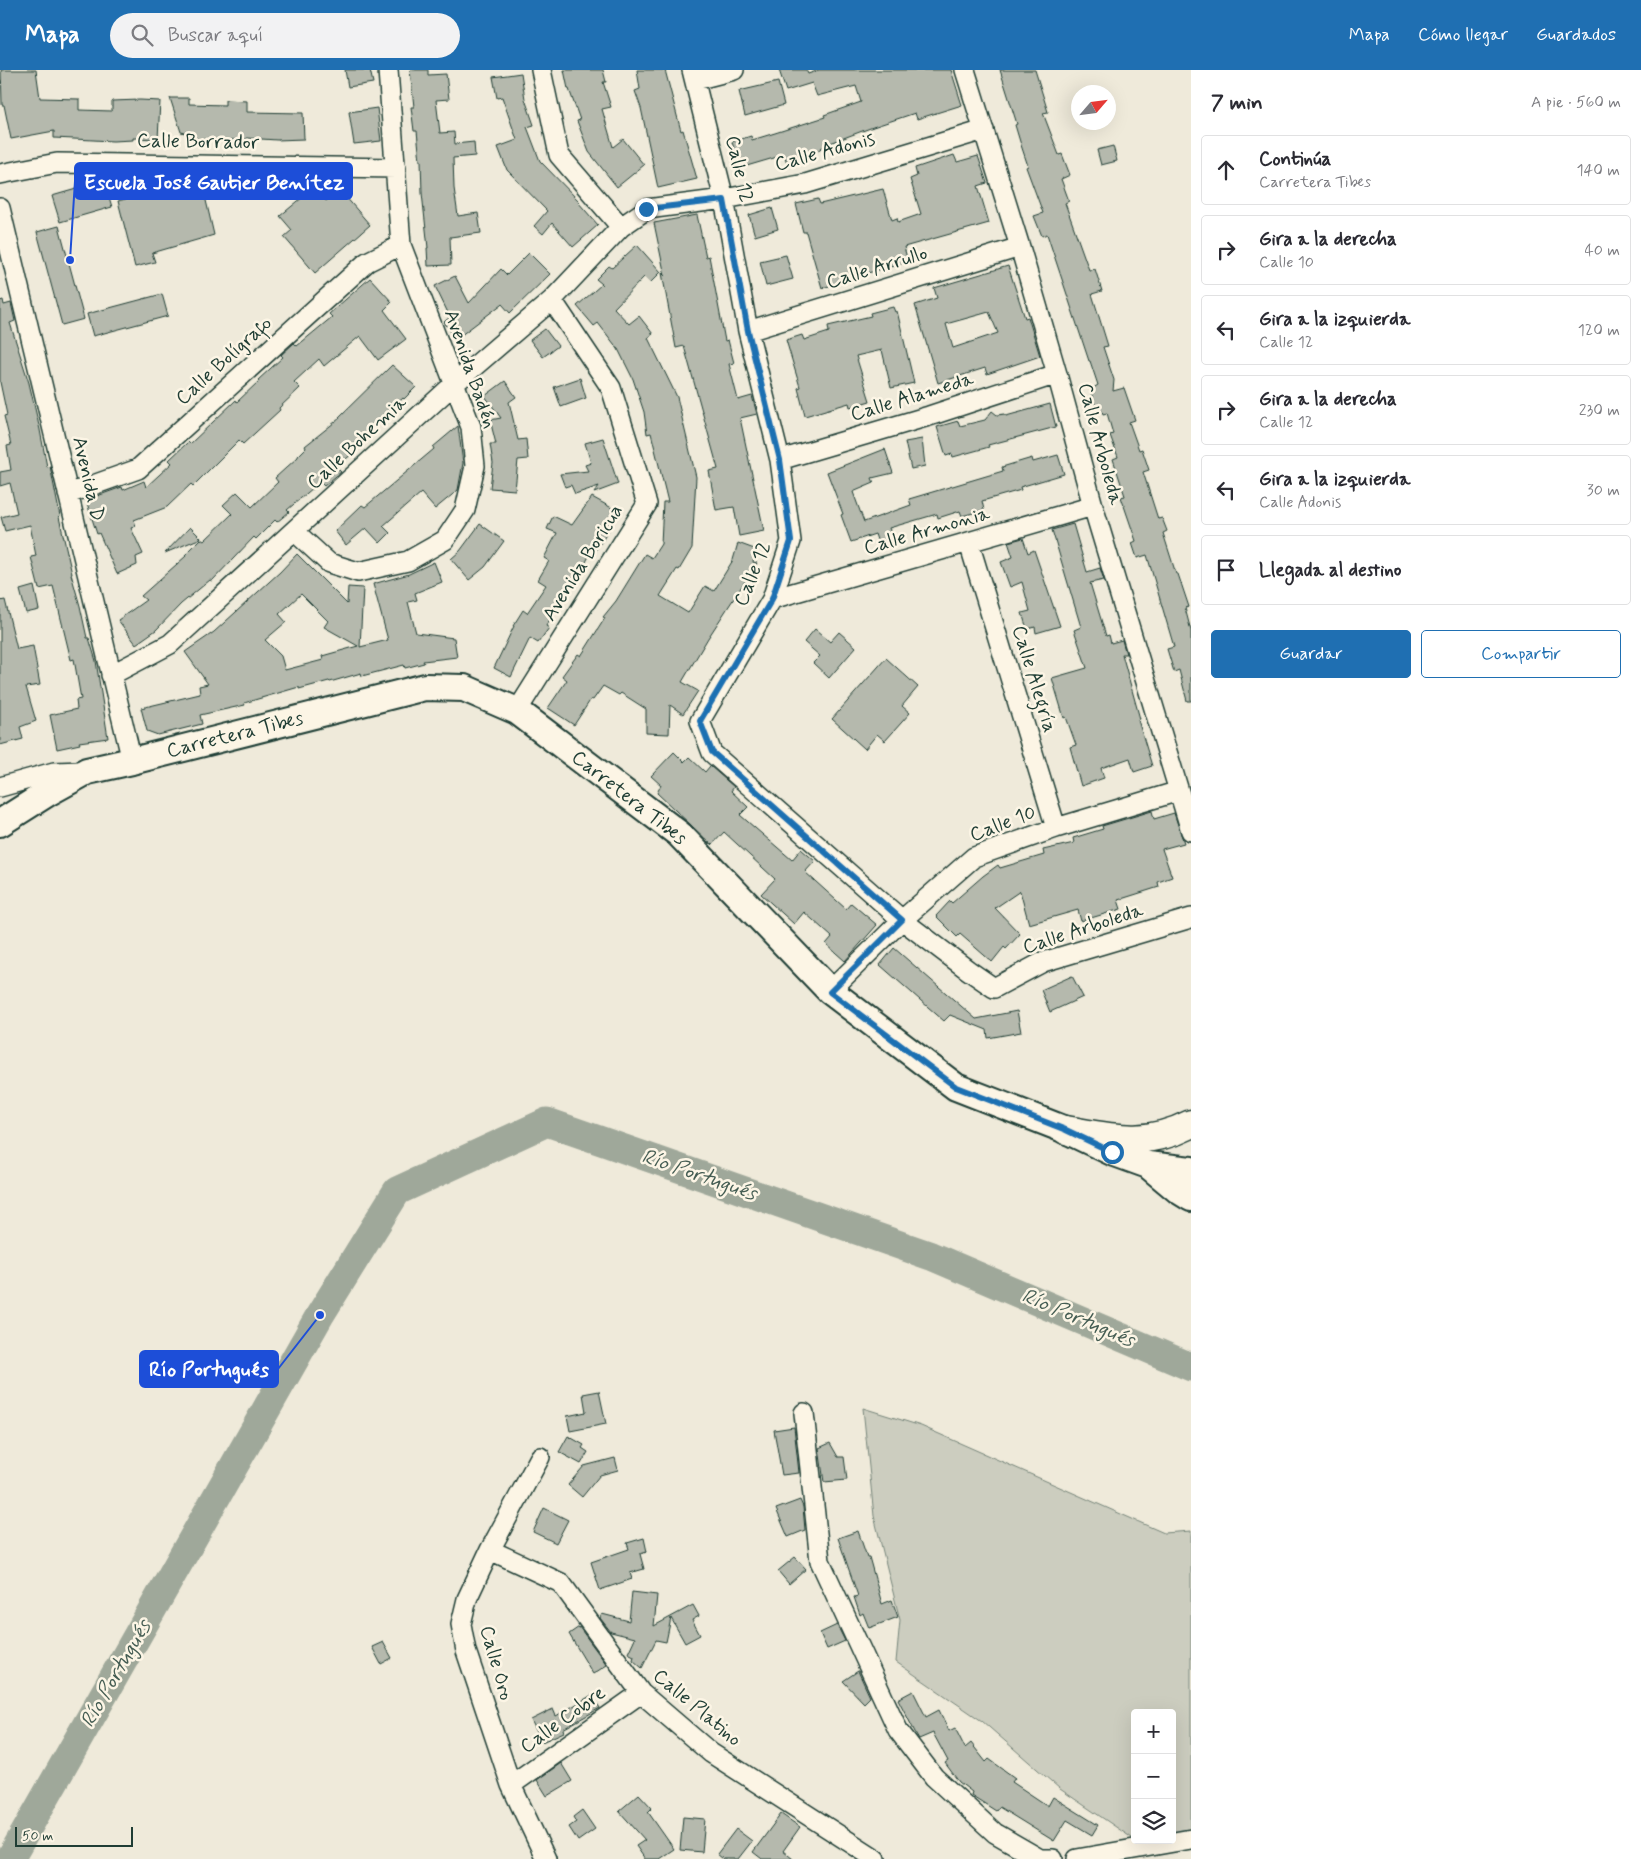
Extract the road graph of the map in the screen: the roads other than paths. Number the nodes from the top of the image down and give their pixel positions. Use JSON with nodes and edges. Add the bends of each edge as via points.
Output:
{"nodes":[{"id":1,"x":388,"y":70,"type":"edge"},
{"id":2,"x":541,"y":70,"type":"edge"},
{"id":3,"x":734,"y":70,"type":"edge"},
{"id":4,"x":965,"y":70,"type":"edge"},
{"id":5,"x":693,"y":75,"type":"edge"},
{"id":6,"x":984,"y":130,"type":"junction"},
{"id":7,"x":396,"y":168,"type":"junction"},
{"id":8,"x":0,"y":174,"type":"edge"},
{"id":9,"x":724,"y":200,"type":"junction"},
{"id":10,"x":0,"y":208,"type":"edge"},
{"id":11,"x":621,"y":227,"type":"junction"},
{"id":12,"x":401,"y":245,"type":"junction"},
{"id":13,"x":1020,"y":247,"type":"junction"},
{"id":14,"x":552,"y":300,"type":"junction"},
{"id":15,"x":748,"y":331,"type":"junction"},
{"id":16,"x":1057,"y":374,"type":"junction"},
{"id":17,"x":454,"y":384,"type":"junction"},
{"id":18,"x":780,"y":460,"type":"junction"},
{"id":19,"x":68,"y":494,"type":"junction"},
{"id":20,"x":1093,"y":506,"type":"junction"},
{"id":21,"x":294,"y":531,"type":"junction"},
{"id":22,"x":969,"y":543,"type":"junction"},
{"id":23,"x":772,"y":599,"type":"junction"},
{"id":24,"x":111,"y":675,"type":"junction"},
{"id":25,"x":516,"y":711,"type":"junction"},
{"id":26,"x":132,"y":761,"type":"junction"},
{"id":27,"x":87,"y":771,"type":"junction"},
{"id":28,"x":0,"y":787,"type":"edge"},
{"id":29,"x":1179,"y":791,"type":"junction"},
{"id":30,"x":0,"y":822,"type":"edge"},
{"id":31,"x":1056,"y":828,"type":"junction"},
{"id":32,"x":1191,"y":830,"type":"edge"},
{"id":33,"x":1191,"y":918,"type":"edge"},
{"id":34,"x":902,"y":920,"type":"junction"},
{"id":35,"x":968,"y":970,"type":"joint"},
{"id":36,"x":830,"y":992,"type":"junction"},
{"id":37,"x":1191,"y":1124,"type":"edge"},
{"id":38,"x":1066,"y":1130,"type":"junction"},
{"id":39,"x":1148,"y":1165,"type":"junction"},
{"id":40,"x":1191,"y":1170,"type":"edge"},
{"id":41,"x":1191,"y":1198,"type":"edge"},
{"id":42,"x":804,"y":1413,"type":"dead end"},
{"id":43,"x":540,"y":1457,"type":"dead end"},
{"id":44,"x":490,"y":1550,"type":"junction"},
{"id":45,"x":640,"y":1693,"type":"junction"},
{"id":46,"x":511,"y":1785,"type":"junction"},
{"id":47,"x":1191,"y":1838,"type":"edge"},
{"id":48,"x":546,"y":1859,"type":"edge"},
{"id":49,"x":876,"y":1859,"type":"edge"},
{"id":50,"x":1053,"y":1859,"type":"edge"},
{"id":51,"x":1077,"y":1859,"type":"edge"}],
"edges":[{"from":1,"to":7,"type":"street","name":"Avenida Badén"},
{"from":2,"to":11,"type":"street","via":[[559,155]]},
{"from":3,"to":5,"type":"street"},
{"from":4,"to":6,"type":"street","name":"Calle Arboleda"},
{"from":5,"to":9,"type":"street","name":"Calle 12"},
{"from":6,"to":9,"type":"street","name":"Calle Adonis","via":[[805,184]]},
{"from":6,"to":13,"type":"street","name":"Calle Arboleda"},
{"from":7,"to":8,"type":"street","name":"Calle Borrador","via":[[57,163]]},
{"from":7,"to":12,"type":"street","name":"Avenida Badén"},
{"from":9,"to":11,"type":"street","name":"Calle Adonis","via":[[646,209]]},
{"from":9,"to":15,"type":"street","name":"Calle 12"},
{"from":10,"to":19,"type":"street","name":"Avenida D"},
{"from":11,"to":14,"type":"street","name":"Calle Bohemia"},
{"from":12,"to":17,"type":"street","name":"Avenida Badén"},
{"from":12,"to":19,"type":"street","name":"Calle Bolígrafo","via":[[367,262],[138,469]]},
{"from":13,"to":15,"type":"street","name":"Calle Arrullo"},
{"from":13,"to":16,"type":"street","name":"Calle Arboleda"},
{"from":14,"to":17,"type":"street","name":"Calle Bohemia"},
{"from":14,"to":25,"type":"street","name":"Avenida Boricua","via":[[611,388],[647,504]]},
{"from":15,"to":18,"type":"street","name":"Calle 12"},
{"from":16,"to":18,"type":"street","name":"Calle Alameda"},
{"from":16,"to":20,"type":"street","name":"Calle Arboleda"},
{"from":17,"to":21,"type":"street","name":"Calle Bohemia"},
{"from":17,"to":21,"type":"street","name":"Avenida Badén","via":[[471,427],[475,466],[465,510],[445,540],[408,561],[358,572],[330,563]]},
{"from":18,"to":23,"type":"street","name":"Calle 12","via":[[791,541]]},
{"from":19,"to":24,"type":"street","name":"Avenida D"},
{"from":20,"to":22,"type":"street","name":"Calle Armonia"},
{"from":20,"to":29,"type":"street","name":"Calle Arboleda"},
{"from":21,"to":24,"type":"street","name":"Calle Bohemia","via":[[170,644]]},
{"from":22,"to":23,"type":"street","name":"Calle Armonia"},
{"from":22,"to":31,"type":"street","name":"Calle Alegría"},
{"from":23,"to":34,"type":"street","name":"Calle 12","via":[[700,721],[712,752]]},
{"from":24,"to":26,"type":"street","name":"Avenida D"},
{"from":25,"to":26,"type":"street","name":"Carretera Tibes","via":[[464,688],[425,687]]},
{"from":25,"to":36,"type":"street","name":"Carretera Tibes","via":[[679,834]]},
{"from":26,"to":27,"type":"street","name":"Carretera Tibes"},
{"from":27,"to":28,"type":"street","via":[[54,772]]},
{"from":27,"to":30,"type":"street","name":"Carretera Tibes"},
{"from":29,"to":31,"type":"street","name":"Calle 10"},
{"from":29,"to":32,"type":"street","name":"Calle Arboleda"},
{"from":31,"to":34,"type":"street","name":"Calle 10","via":[[974,857]]},
{"from":33,"to":35,"type":"street","name":"Calle Arboleda","via":[[1043,962],[994,988]]},
{"from":34,"to":35,"type":"street","name":"Calle 12"},
{"from":34,"to":36,"type":"street","name":"Calle 10"},
{"from":36,"to":38,"type":"street","name":"Carretera Tibes","via":[[956,1087]]},
{"from":37,"to":38,"type":"highway","via":[[1159,1137],[1132,1139]]},
{"from":38,"to":39,"type":"street","name":"Carretera Tibes"},
{"from":39,"to":40,"type":"street","name":"Carretera Tibes"},
{"from":39,"to":41,"type":"street"},
{"from":42,"to":50,"type":"street","via":[[820,1561],[898,1730],[934,1777],[995,1833],[1040,1858]]},
{"from":43,"to":44,"type":"street","name":"Calle Oro"},
{"from":44,"to":45,"type":"street","name":"Calle Platino","via":[[561,1583]]},
{"from":44,"to":46,"type":"street","name":"Calle Oro","via":[[467,1599],[461,1624],[466,1651]]},
{"from":45,"to":46,"type":"street","name":"Calle Cobre"},
{"from":45,"to":49,"type":"street","name":"Calle Platino","via":[[711,1753]]},
{"from":46,"to":48,"type":"street","name":"Calle Oro"},
{"from":47,"to":51,"type":"street"}]}
